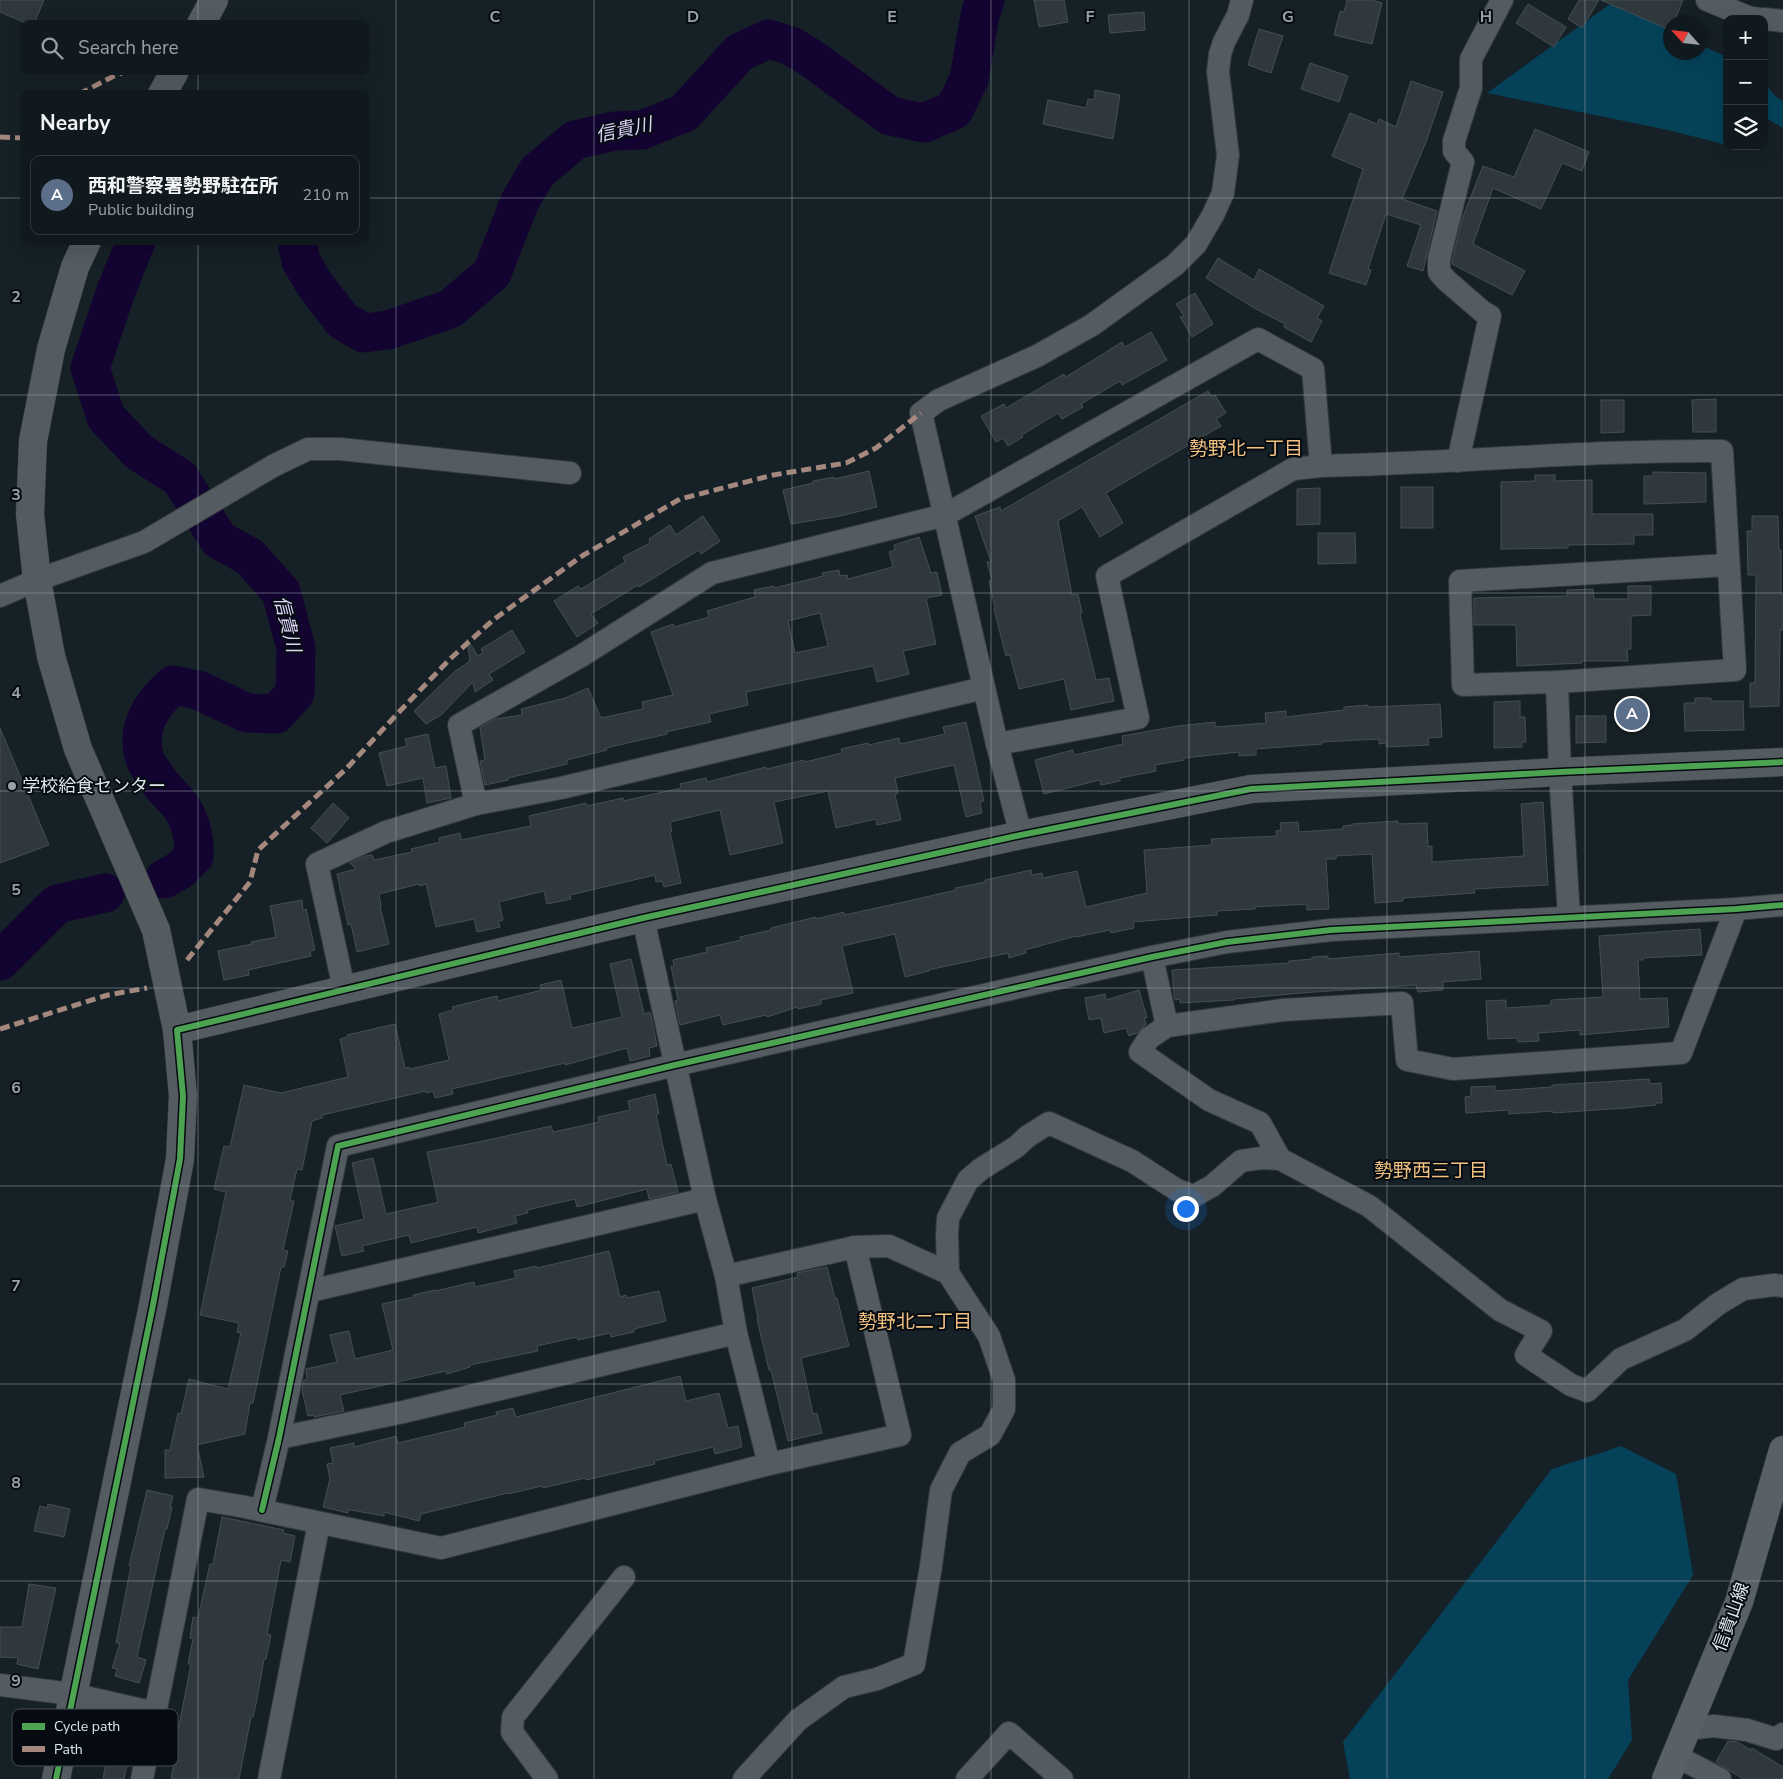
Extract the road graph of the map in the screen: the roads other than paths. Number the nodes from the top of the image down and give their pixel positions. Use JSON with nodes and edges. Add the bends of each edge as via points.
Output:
{"nodes":[{"id":1,"x":214,"y":0,"type":"edge"},
{"id":2,"x":1242,"y":0,"type":"edge"},
{"id":3,"x":1502,"y":0,"type":"edge"},
{"id":4,"x":1708,"y":0,"type":"edge"},
{"id":5,"x":1743,"y":15,"type":"edge"},
{"id":6,"x":1768,"y":19,"type":"edge"},
{"id":7,"x":203,"y":20,"type":"edge"},
{"id":8,"x":1783,"y":21,"type":"edge"},
{"id":9,"x":173,"y":75,"type":"edge"},
{"id":10,"x":164,"y":90,"type":"edge"},
{"id":11,"x":84,"y":245,"type":"edge"},
{"id":12,"x":1458,"y":461,"type":"junction"},
{"id":13,"x":1321,"y":466,"type":"junction"},
{"id":14,"x":570,"y":473,"type":"dead end"},
{"id":15,"x":945,"y":516,"type":"junction"},
{"id":16,"x":1728,"y":565,"type":"junction"},
{"id":17,"x":37,"y":580,"type":"junction"},
{"id":18,"x":0,"y":596,"type":"edge"},
{"id":19,"x":1557,"y":682,"type":"junction"},
{"id":20,"x":984,"y":688,"type":"junction"},
{"id":21,"x":997,"y":744,"type":"junction"},
{"id":22,"x":1783,"y":762,"type":"edge"},
{"id":23,"x":1560,"y":772,"type":"junction"},
{"id":24,"x":476,"y":804,"type":"junction"},
{"id":25,"x":1021,"y":835,"type":"junction"},
{"id":26,"x":1783,"y":905,"type":"edge"},
{"id":27,"x":1736,"y":909,"type":"junction"},
{"id":28,"x":1569,"y":917,"type":"junction"},
{"id":29,"x":644,"y":918,"type":"junction"},
{"id":30,"x":1152,"y":957,"type":"junction"},
{"id":31,"x":344,"y":989,"type":"junction"},
{"id":32,"x":1167,"y":1026,"type":"junction"},
{"id":33,"x":177,"y":1030,"type":"junction"},
{"id":34,"x":675,"y":1065,"type":"junction"},
{"id":35,"x":1280,"y":1159,"type":"junction"},
{"id":36,"x":705,"y":1199,"type":"junction"},
{"id":37,"x":855,"y":1246,"type":"junction"},
{"id":38,"x":948,"y":1273,"type":"junction"},
{"id":39,"x":726,"y":1276,"type":"junction"},
{"id":40,"x":1783,"y":1286,"type":"edge"},
{"id":41,"x":310,"y":1291,"type":"junction"},
{"id":42,"x":736,"y":1332,"type":"junction"},
{"id":43,"x":279,"y":1438,"type":"junction"},
{"id":44,"x":1783,"y":1450,"type":"edge"},
{"id":45,"x":769,"y":1464,"type":"junction"},
{"id":46,"x":262,"y":1510,"type":"junction"},
{"id":47,"x":319,"y":1523,"type":"junction"},
{"id":48,"x":624,"y":1577,"type":"dead end"},
{"id":49,"x":0,"y":1685,"type":"edge"},
{"id":50,"x":72,"y":1694,"type":"junction"},
{"id":51,"x":69,"y":1709,"type":"edge"},
{"id":52,"x":138,"y":1709,"type":"edge"},
{"id":53,"x":156,"y":1709,"type":"edge"},
{"id":54,"x":1687,"y":1729,"type":"junction"},
{"id":55,"x":1783,"y":1734,"type":"edge"},
{"id":56,"x":58,"y":1766,"type":"edge"},
{"id":57,"x":145,"y":1766,"type":"edge"},
{"id":58,"x":1671,"y":1767,"type":"edge"},
{"id":59,"x":56,"y":1779,"type":"edge"},
{"id":60,"x":142,"y":1779,"type":"edge"},
{"id":61,"x":269,"y":1779,"type":"edge"},
{"id":62,"x":547,"y":1779,"type":"edge"},
{"id":63,"x":744,"y":1779,"type":"edge"},
{"id":64,"x":967,"y":1779,"type":"edge"},
{"id":65,"x":1062,"y":1779,"type":"edge"},
{"id":66,"x":1720,"y":1779,"type":"edge"}],
"edges":[{"from":1,"to":7,"type":"street"},
{"from":2,"to":15,"type":"street","via":[[1220,54],[1218,72],[1228,155],[1223,193],[1213,216],[1196,244],[1175,265],[1092,325],[1037,356],[939,400],[921,413]]},
{"from":3,"to":12,"type":"street","via":[[1471,59],[1471,88],[1454,140],[1454,151],[1463,162],[1439,259],[1439,272],[1490,316]]},
{"from":4,"to":5,"type":"street"},
{"from":6,"to":8,"type":"street"},
{"from":9,"to":10,"type":"street"},
{"from":11,"to":17,"type":"street","via":[[74,267],[51,349],[34,441],[30,514]]},
{"from":12,"to":13,"type":"street"},
{"from":12,"to":16,"type":"street","via":[[1655,451],[1722,451]]},
{"from":13,"to":15,"type":"street","via":[[1313,369],[1258,338]]},
{"from":13,"to":21,"type":"street","via":[[1292,469],[1107,576],[1138,718]]},
{"from":14,"to":17,"type":"street","via":[[340,448],[308,449],[144,542]]},
{"from":15,"to":20,"type":"street"},
{"from":15,"to":24,"type":"street","via":[[712,573],[581,656],[459,725]]},
{"from":16,"to":19,"type":"street","via":[[1735,670]]},
{"from":16,"to":19,"type":"street","via":[[1460,581],[1463,685]]},
{"from":17,"to":18,"type":"street"},
{"from":17,"to":33,"type":"street","via":[[51,656],[78,750],[156,930]]},
{"from":19,"to":23,"type":"street"},
{"from":20,"to":21,"type":"street"},
{"from":20,"to":24,"type":"street","via":[[580,783]]},
{"from":21,"to":25,"type":"street"},
{"from":22,"to":23,"type":"street"},
{"from":23,"to":25,"type":"street","via":[[1251,790]]},
{"from":23,"to":28,"type":"street"},
{"from":24,"to":31,"type":"street","via":[[386,832],[317,864]]},
{"from":25,"to":29,"type":"street"},
{"from":26,"to":27,"type":"street"},
{"from":27,"to":28,"type":"street"},
{"from":27,"to":32,"type":"street","via":[[1681,1053],[1453,1069],[1407,1060],[1402,1003],[1283,1010]]},
{"from":28,"to":30,"type":"street","via":[[1331,930],[1227,942]]},
{"from":29,"to":31,"type":"street"},
{"from":29,"to":34,"type":"street"},
{"from":30,"to":32,"type":"street"},
{"from":30,"to":34,"type":"street"},
{"from":31,"to":33,"type":"street"},
{"from":32,"to":35,"type":"street","via":[[1149,1038],[1140,1052],[1209,1100],[1260,1123]]},
{"from":33,"to":50,"type":"street","via":[[183,1096],[180,1159]]},
{"from":34,"to":36,"type":"street"},
{"from":34,"to":41,"type":"street","via":[[338,1146]]},
{"from":35,"to":38,"type":"street","via":[[1241,1161],[1212,1186],[1194,1196],[1177,1190],[1132,1161],[1048,1123],[968,1180],[948,1218]]},
{"from":35,"to":40,"type":"street","via":[[1369,1206],[1500,1310],[1541,1331],[1526,1355],[1570,1385],[1587,1392],[1621,1359],[1685,1330],[1743,1288]]},
{"from":36,"to":39,"type":"street"},
{"from":36,"to":41,"type":"street"},
{"from":37,"to":38,"type":"street","via":[[889,1246]]},
{"from":37,"to":39,"type":"street"},
{"from":37,"to":45,"type":"street","via":[[900,1434]]},
{"from":38,"to":63,"type":"street","via":[[989,1336],[1004,1380],[1004,1409],[990,1435],[960,1453],[941,1490],[914,1664],[877,1679],[844,1687],[798,1720]]},
{"from":39,"to":42,"type":"street"},
{"from":41,"to":43,"type":"street"},
{"from":42,"to":43,"type":"street","via":[[403,1412]]},
{"from":42,"to":45,"type":"street"},
{"from":43,"to":46,"type":"street"},
{"from":44,"to":54,"type":"main road","name":"信貴山線","via":[[1739,1602]]},
{"from":45,"to":47,"type":"street","via":[[441,1548]]},
{"from":46,"to":47,"type":"street"},
{"from":46,"to":53,"type":"street","via":[[198,1499]]},
{"from":47,"to":61,"type":"street"},
{"from":48,"to":62,"type":"street","via":[[513,1717],[512,1732]]},
{"from":49,"to":50,"type":"street"},
{"from":50,"to":51,"type":"street"},
{"from":50,"to":52,"type":"street"},
{"from":54,"to":55,"type":"street","via":[[1714,1726],[1747,1730],[1776,1739]]},
{"from":54,"to":58,"type":"main road","name":"信貴山線"},
{"from":56,"to":59,"type":"street"},
{"from":57,"to":60,"type":"street"},
{"from":58,"to":66,"type":"street"},
{"from":64,"to":65,"type":"street","via":[[1009,1733]]}]}
